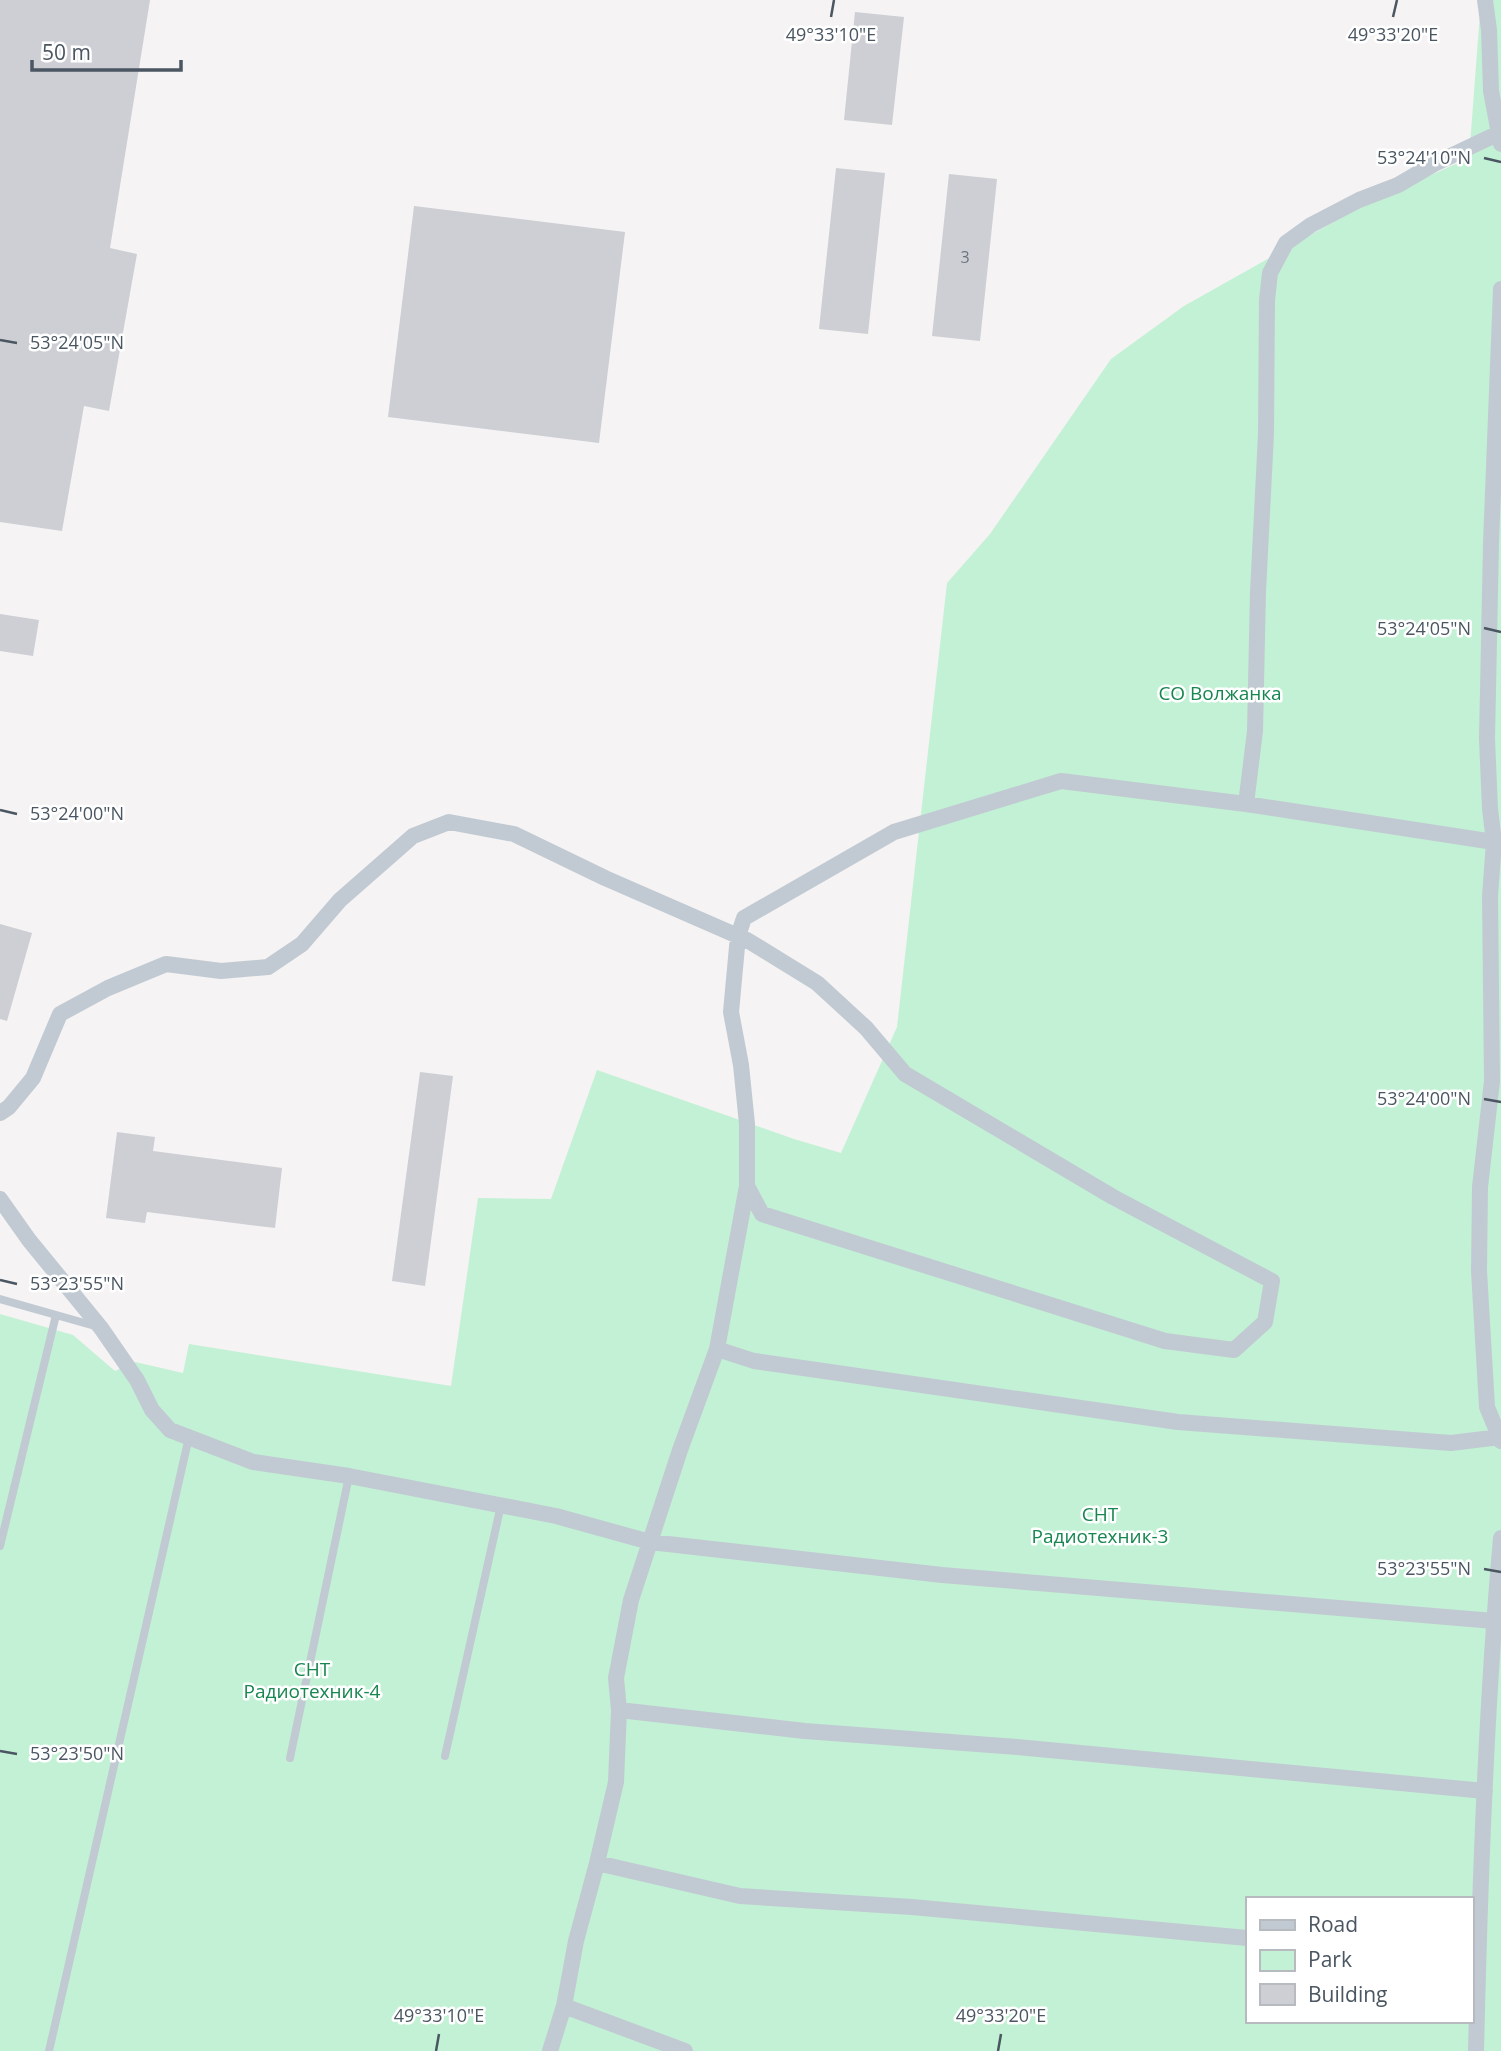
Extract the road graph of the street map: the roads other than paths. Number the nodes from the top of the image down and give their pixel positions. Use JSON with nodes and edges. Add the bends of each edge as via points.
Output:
{"nodes":[{"id":1,"x":1485,"y":0,"type":"edge"},
{"id":2,"x":1500,"y":138,"type":"edge"},
{"id":3,"x":1501,"y":289,"type":"edge"},
{"id":4,"x":1246,"y":804,"type":"junction"},
{"id":5,"x":1494,"y":842,"type":"junction"},
{"id":6,"x":738,"y":936,"type":"junction"},
{"id":7,"x":1496,"y":1081,"type":"edge"},
{"id":8,"x":0,"y":1113,"type":"edge"},
{"id":9,"x":747,"y":1186,"type":"junction"},
{"id":10,"x":0,"y":1199,"type":"edge"},
{"id":11,"x":0,"y":1299,"type":"edge"},
{"id":12,"x":57,"y":1315,"type":"junction"},
{"id":13,"x":102,"y":1328,"type":"junction"},
{"id":14,"x":717,"y":1349,"type":"junction"},
{"id":15,"x":189,"y":1437,"type":"junction"},
{"id":16,"x":1501,"y":1439,"type":"edge"},
{"id":17,"x":349,"y":1476,"type":"junction"},
{"id":18,"x":501,"y":1506,"type":"junction"},
{"id":19,"x":1501,"y":1538,"type":"edge"},
{"id":20,"x":650,"y":1542,"type":"junction"},
{"id":21,"x":0,"y":1546,"type":"edge"},
{"id":22,"x":1494,"y":1621,"type":"junction"},
{"id":23,"x":619,"y":1710,"type":"junction"},
{"id":24,"x":445,"y":1756,"type":"dead end"},
{"id":25,"x":290,"y":1758,"type":"dead end"},
{"id":26,"x":1485,"y":1791,"type":"junction"},
{"id":27,"x":597,"y":1863,"type":"junction"},
{"id":28,"x":1246,"y":1938,"type":"edge"},
{"id":29,"x":1475,"y":1959,"type":"edge"},
{"id":30,"x":564,"y":2006,"type":"junction"},
{"id":31,"x":49,"y":2051,"type":"edge"},
{"id":32,"x":550,"y":2051,"type":"edge"},
{"id":33,"x":685,"y":2051,"type":"edge"},
{"id":34,"x":1476,"y":2051,"type":"edge"}],
"edges":[{"from":1,"to":2,"type":"street","via":[[1491,91]]},
{"from":2,"to":4,"type":"street","via":[[1434,164],[1311,225],[1286,243],[1270,273],[1255,731]]},
{"from":3,"to":5,"type":"street","via":[[1487,739]]},
{"from":4,"to":5,"type":"street"},
{"from":4,"to":6,"type":"street","via":[[1061,781],[894,832],[744,918]]},
{"from":5,"to":7,"type":"street","via":[[1490,897]]},
{"from":6,"to":8,"type":"street","via":[[514,834],[449,822],[413,836],[340,900],[302,944],[268,967],[221,971],[166,964],[60,1014],[33,1078]]},
{"from":6,"to":9,"type":"street","via":[[731,1012],[747,1124]]},
{"from":6,"to":9,"type":"street","via":[[817,984],[866,1028],[905,1074],[1113,1196],[1272,1281],[1265,1322],[1234,1350],[1165,1341],[762,1214]]},
{"from":7,"to":16,"type":"street","via":[[1480,1187],[1479,1272],[1487,1407]]},
{"from":9,"to":14,"type":"street"},
{"from":10,"to":13,"type":"street"},
{"from":11,"to":12,"type":"lane"},
{"from":12,"to":13,"type":"lane"},
{"from":12,"to":21,"type":"lane"},
{"from":13,"to":15,"type":"street","via":[[152,1410],[170,1430]]},
{"from":14,"to":16,"type":"street","via":[[754,1361],[1178,1422],[1451,1443]]},
{"from":14,"to":20,"type":"street"},
{"from":15,"to":17,"type":"street","via":[[253,1462]]},
{"from":15,"to":31,"type":"lane"},
{"from":17,"to":18,"type":"street"},
{"from":17,"to":25,"type":"lane"},
{"from":18,"to":20,"type":"street"},
{"from":18,"to":24,"type":"lane"},
{"from":19,"to":22,"type":"street"},
{"from":20,"to":22,"type":"street","via":[[942,1575]]},
{"from":20,"to":23,"type":"street","via":[[631,1601],[616,1678]]},
{"from":22,"to":26,"type":"street"},
{"from":23,"to":26,"type":"street"},
{"from":23,"to":27,"type":"street","via":[[616,1782]]},
{"from":26,"to":29,"type":"street"},
{"from":27,"to":28,"type":"street","via":[[740,1896]]},
{"from":27,"to":30,"type":"street"},
{"from":29,"to":34,"type":"street"},
{"from":30,"to":32,"type":"street"},
{"from":30,"to":33,"type":"street"}]}
